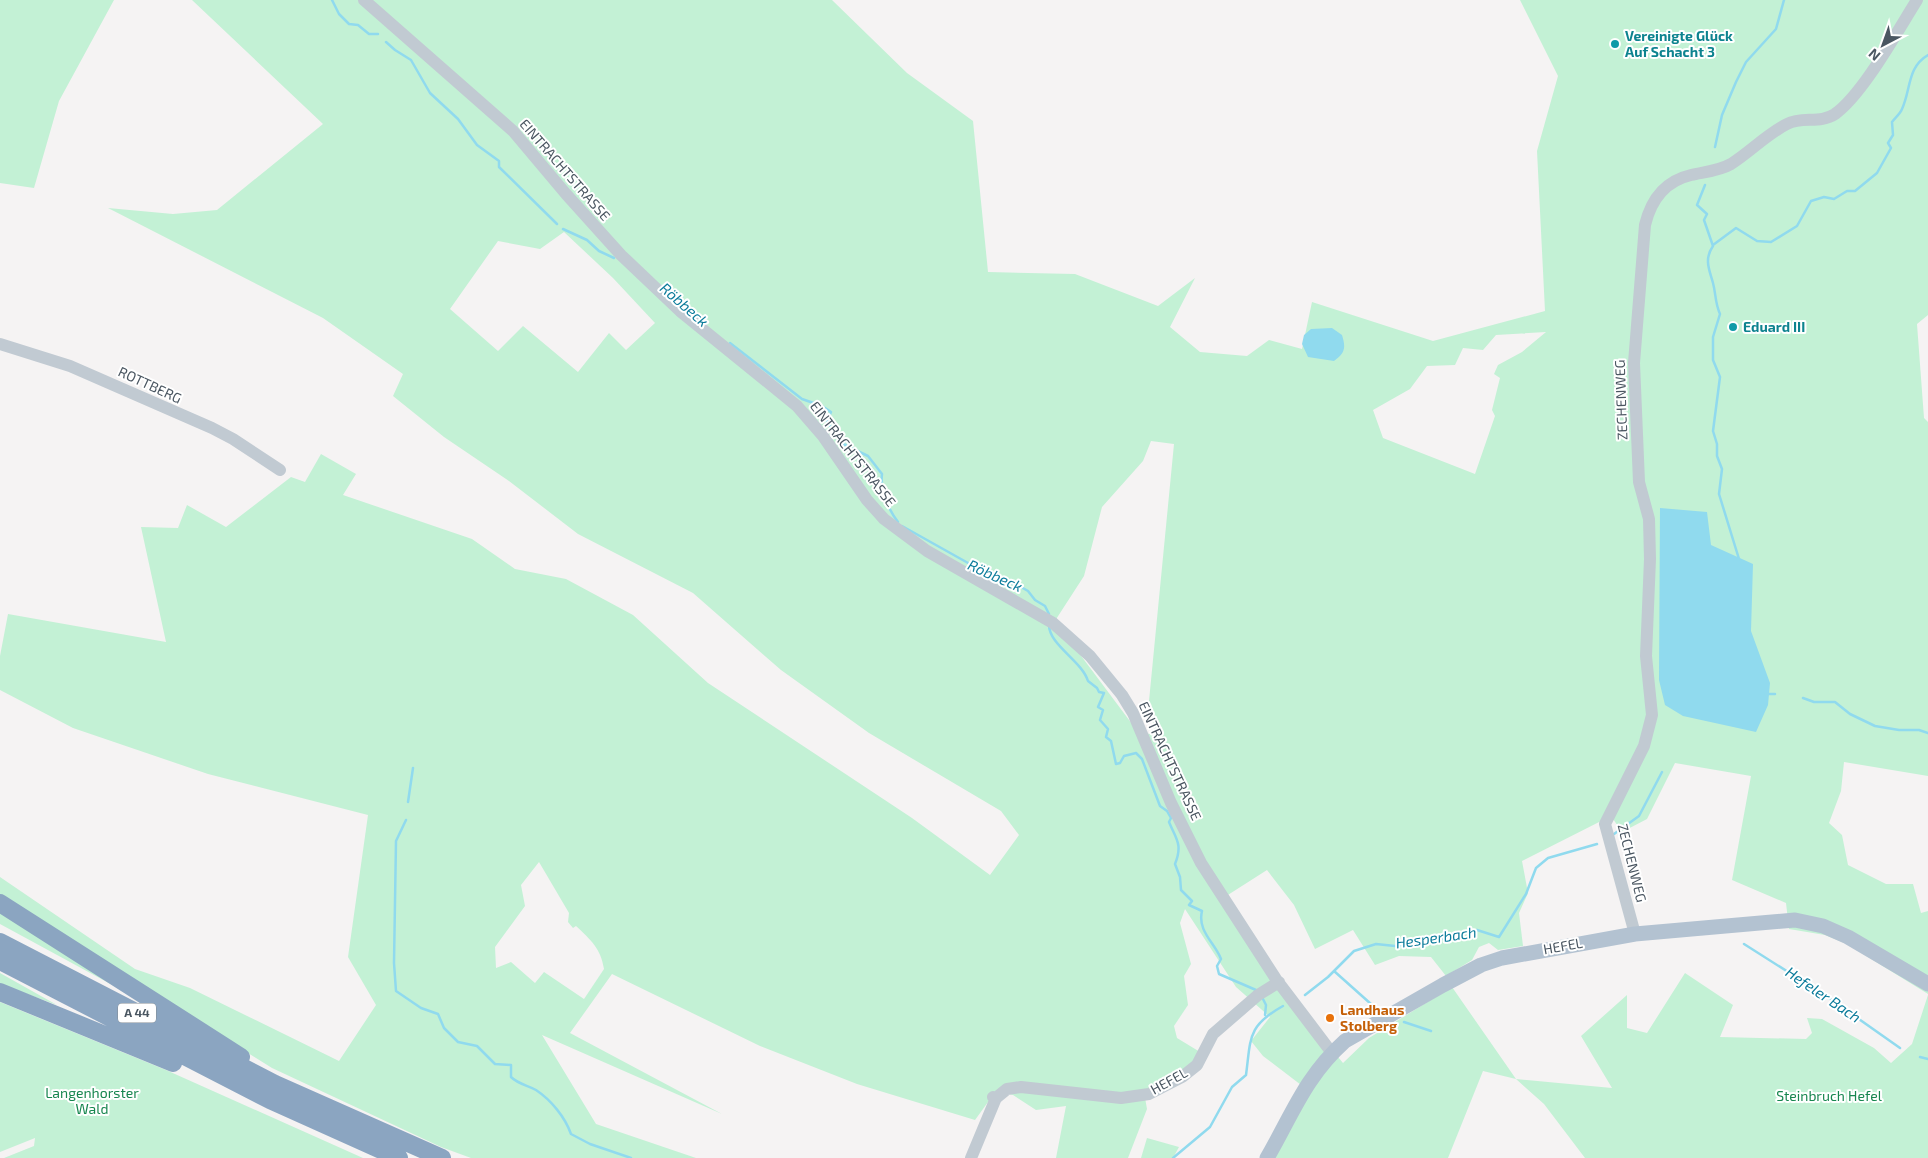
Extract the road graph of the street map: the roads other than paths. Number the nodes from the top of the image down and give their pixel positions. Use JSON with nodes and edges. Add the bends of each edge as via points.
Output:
{"nodes":[{"id":1,"x":364,"y":0,"type":"edge"},
{"id":2,"x":1917,"y":0,"type":"edge"},
{"id":3,"x":0,"y":344,"type":"edge"},
{"id":4,"x":280,"y":470,"type":"dead end"},
{"id":5,"x":0,"y":903,"type":"edge"},
{"id":6,"x":1635,"y":934,"type":"junction"},
{"id":7,"x":0,"y":942,"type":"edge"},
{"id":8,"x":0,"y":960,"type":"edge"},
{"id":9,"x":1278,"y":982,"type":"junction"},
{"id":10,"x":1928,"y":984,"type":"edge"},
{"id":11,"x":0,"y":992,"type":"edge"},
{"id":12,"x":1332,"y":1053,"type":"junction"},
{"id":13,"x":272,"y":1092,"type":"junction"},
{"id":14,"x":399,"y":1158,"type":"edge"},
{"id":15,"x":442,"y":1158,"type":"edge"},
{"id":16,"x":971,"y":1158,"type":"edge"},
{"id":17,"x":1268,"y":1158,"type":"edge"}],
"edges":[{"from":1,"to":9,"type":"street","name":"EINTRACHTSTRASSE","via":[[513,131],[621,255],[680,311],[792,401],[823,436],[884,519],[927,551],[1053,623],[1090,656],[1133,713],[1171,803],[1201,863]]},
{"from":2,"to":6,"type":"street","name":"ZECHENWEG","via":[[1850,100],[1835,114],[1823,120],[1788,123],[1729,165],[1674,180],[1657,195],[1648,212],[1634,363],[1639,482],[1649,519],[1646,656],[1652,715],[1644,746],[1605,824]]},
{"from":3,"to":4,"type":"street","name":"ROTTBERG","via":[[70,366],[212,428]]},
{"from":5,"to":13,"type":"highway","via":[[236,1052]]},
{"from":6,"to":10,"type":"main road","name":"HEFEL","via":[[1795,920],[1823,926],[1848,937]]},
{"from":6,"to":12,"type":"main road","name":"HEFEL","via":[[1522,953],[1481,965],[1359,1031]]},
{"from":7,"to":13,"type":"highway","number":"A 44"},
{"from":8,"to":13,"type":"highway","number":"A 44"},
{"from":9,"to":12,"type":"street","name":"EINTRACHTSTRASSE"},
{"from":9,"to":16,"type":"street","name":"HEFEL","via":[[1213,1034],[1197,1065],[1182,1077],[1149,1094],[1121,1098],[1021,1087],[1008,1089],[994,1098]]},
{"from":11,"to":13,"type":"highway","via":[[224,1086]]},
{"from":12,"to":17,"type":"main road","name":"HEFEL","via":[[1302,1092]]},
{"from":13,"to":14,"type":"highway","number":"A 44"},
{"from":13,"to":15,"type":"highway","number":"A 44"}]}
